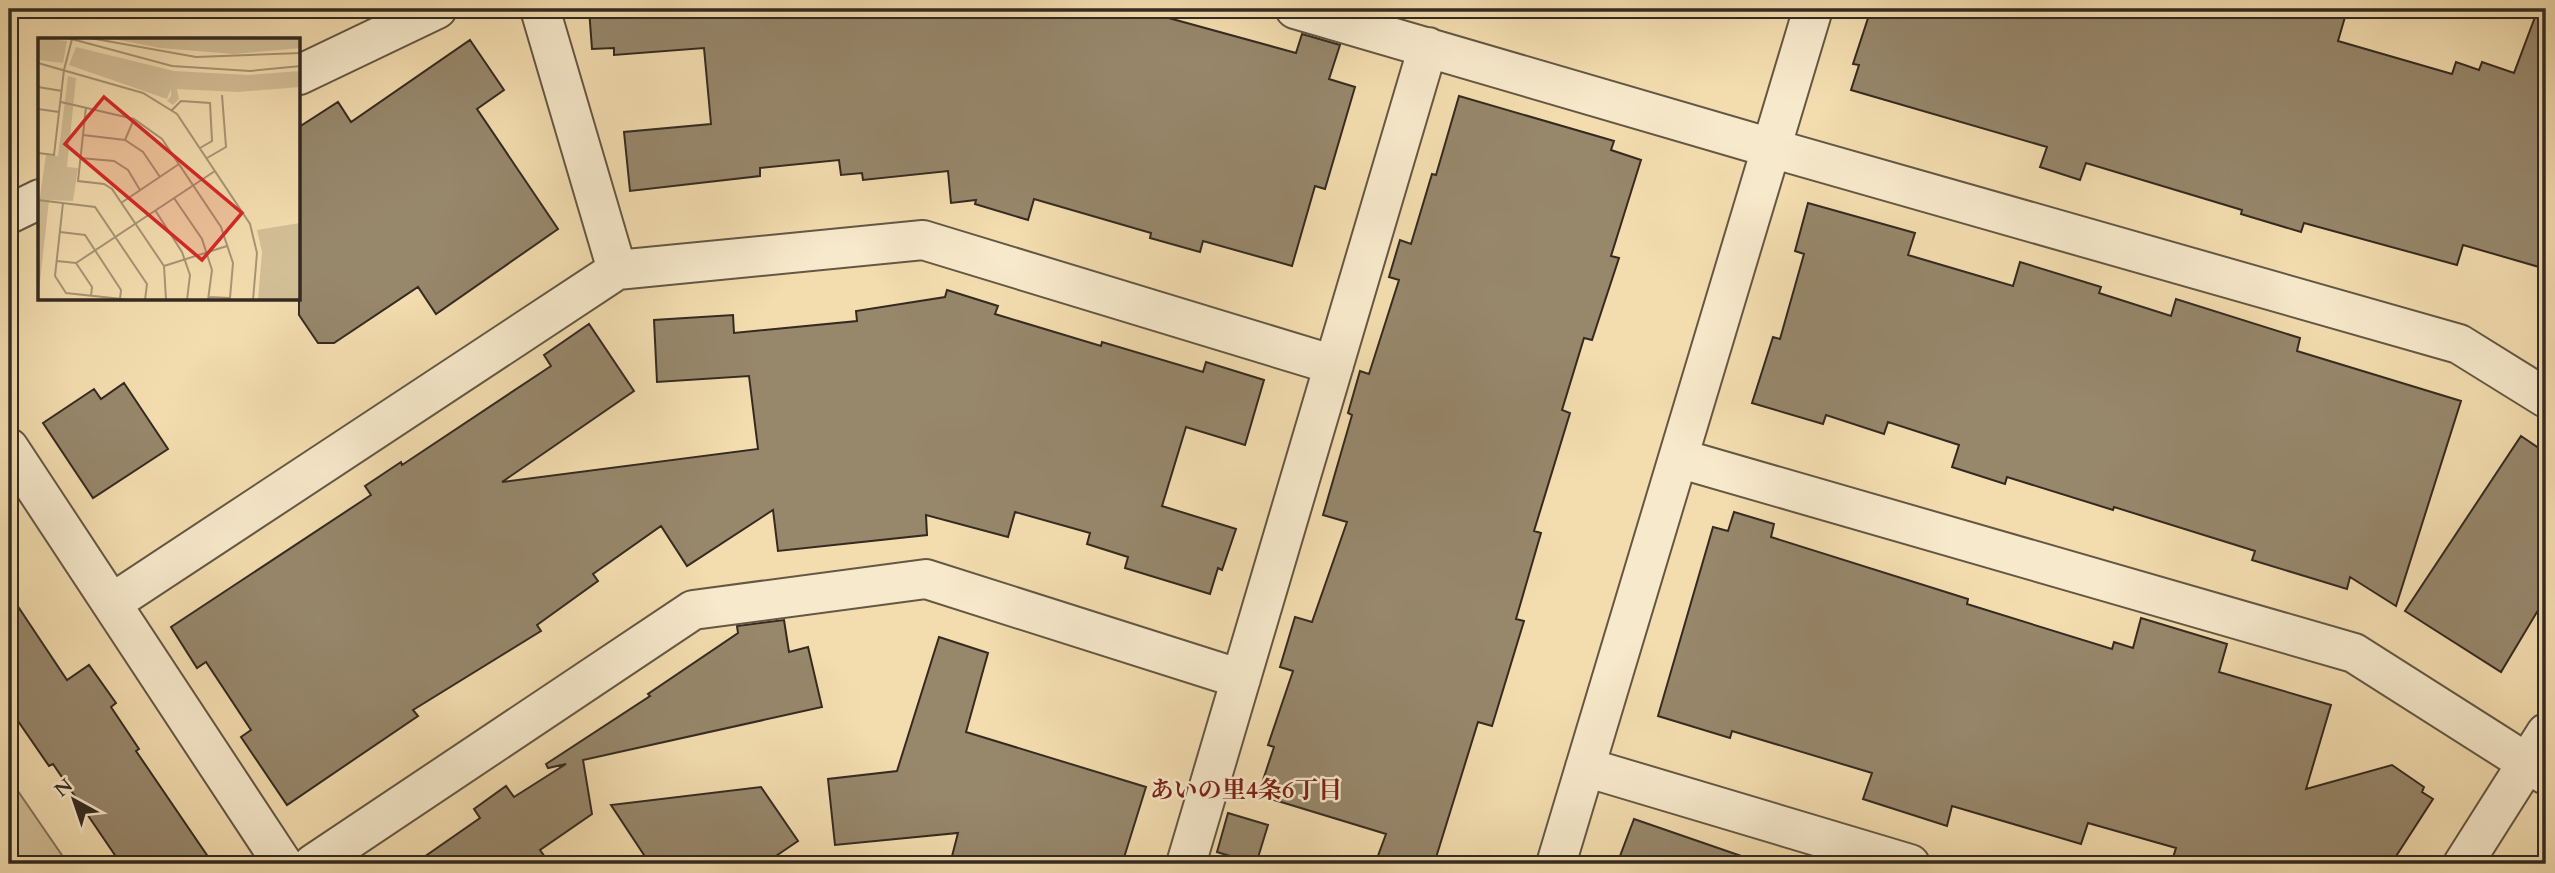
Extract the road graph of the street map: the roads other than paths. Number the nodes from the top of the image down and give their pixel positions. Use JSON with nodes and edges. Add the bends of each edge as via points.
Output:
{"nodes":[{"id":1,"x":437,"y":9,"type":"edge"},
{"id":2,"x":540,"y":9,"type":"edge"},
{"id":3,"x":1295,"y":9,"type":"edge"},
{"id":4,"x":1812,"y":9,"type":"edge"},
{"id":5,"x":1428,"y":47,"type":"junction"},
{"id":6,"x":301,"y":74,"type":"edge"},
{"id":7,"x":1771,"y":148,"type":"junction"},
{"id":8,"x":38,"y":200,"type":"edge"},
{"id":9,"x":9,"y":214,"type":"edge"},
{"id":10,"x":617,"y":270,"type":"junction"},
{"id":11,"x":1334,"y":365,"type":"junction"},
{"id":12,"x":2546,"y":398,"type":"edge"},
{"id":13,"x":9,"y":448,"type":"edge"},
{"id":14,"x":1678,"y":458,"type":"junction"},
{"id":15,"x":111,"y":603,"type":"junction"},
{"id":16,"x":1241,"y":679,"type":"junction"},
{"id":17,"x":2540,"y":757,"type":"edge"},
{"id":18,"x":1586,"y":766,"type":"junction"},
{"id":19,"x":283,"y":864,"type":"edge"},
{"id":20,"x":313,"y":864,"type":"edge"},
{"id":21,"x":1186,"y":864,"type":"edge"},
{"id":22,"x":1556,"y":864,"type":"edge"},
{"id":23,"x":1910,"y":864,"type":"edge"},
{"id":24,"x":2463,"y":864,"type":"edge"}],
"edges":[{"from":1,"to":6,"type":"street"},
{"from":2,"to":10,"type":"street"},
{"from":3,"to":5,"type":"street"},
{"from":4,"to":7,"type":"street"},
{"from":5,"to":7,"type":"street"},
{"from":5,"to":11,"type":"street"},
{"from":7,"to":12,"type":"street","via":[[2459,344]]},
{"from":7,"to":14,"type":"street"},
{"from":8,"to":9,"type":"street"},
{"from":10,"to":11,"type":"street","via":[[922,240]]},
{"from":10,"to":15,"type":"street"},
{"from":11,"to":16,"type":"street"},
{"from":13,"to":15,"type":"street"},
{"from":14,"to":17,"type":"street","via":[[2354,653]]},
{"from":14,"to":18,"type":"street"},
{"from":15,"to":19,"type":"street"},
{"from":16,"to":20,"type":"street","via":[[926,579],[693,610]]},
{"from":16,"to":21,"type":"street"},
{"from":17,"to":24,"type":"street"},
{"from":18,"to":22,"type":"street"},
{"from":18,"to":23,"type":"street"}]}
